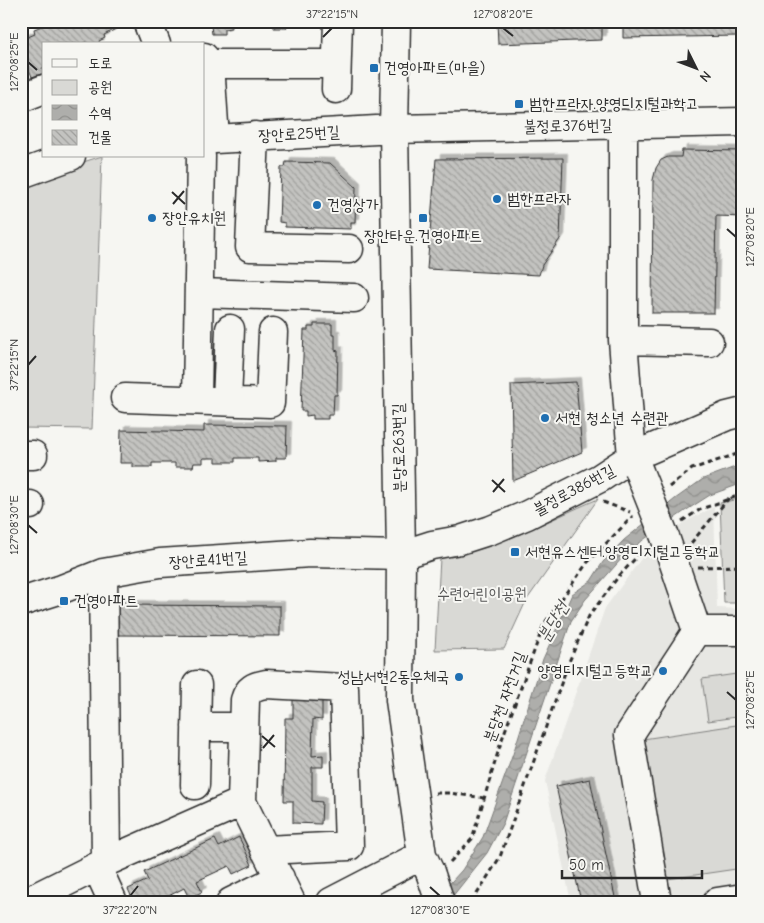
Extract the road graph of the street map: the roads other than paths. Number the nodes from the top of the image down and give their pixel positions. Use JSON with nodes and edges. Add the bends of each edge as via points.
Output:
{"nodes":[{"id":1,"x":147,"y":21,"type":"edge"},
{"id":2,"x":338,"y":21,"type":"edge"},
{"id":3,"x":396,"y":21,"type":"edge"},
{"id":4,"x":155,"y":42,"type":"edge"},
{"id":5,"x":207,"y":60,"type":"edge"},
{"id":6,"x":42,"y":90,"type":"edge"},
{"id":7,"x":21,"y":98,"type":"edge"},
{"id":8,"x":743,"y":122,"type":"edge"},
{"id":9,"x":623,"y":124,"type":"junction"},
{"id":10,"x":394,"y":130,"type":"junction"},
{"id":11,"x":255,"y":136,"type":"junction"},
{"id":12,"x":206,"y":144,"type":"edge"},
{"id":13,"x":65,"y":158,"type":"edge"},
{"id":14,"x":21,"y":174,"type":"edge"},
{"id":15,"x":349,"y":250,"type":"dead end"},
{"id":16,"x":199,"y":293,"type":"junction"},
{"id":17,"x":354,"y":298,"type":"dead end"},
{"id":18,"x":230,"y":329,"type":"dead end"},
{"id":19,"x":273,"y":332,"type":"dead end"},
{"id":20,"x":623,"y":340,"type":"junction"},
{"id":21,"x":709,"y":342,"type":"dead end"},
{"id":22,"x":125,"y":398,"type":"dead end"},
{"id":23,"x":197,"y":400,"type":"junction"},
{"id":24,"x":227,"y":401,"type":"junction"},
{"id":25,"x":743,"y":412,"type":"edge"},
{"id":26,"x":635,"y":463,"type":"junction"},
{"id":27,"x":401,"y":555,"type":"junction"},
{"id":28,"x":103,"y":573,"type":"junction"},
{"id":29,"x":21,"y":602,"type":"edge"},
{"id":30,"x":697,"y":631,"type":"junction"},
{"id":31,"x":743,"y":631,"type":"edge"},
{"id":32,"x":198,"y":685,"type":"dead end"},
{"id":33,"x":196,"y":727,"type":"junction"},
{"id":34,"x":244,"y":727,"type":"junction"},
{"id":35,"x":194,"y":785,"type":"dead end"},
{"id":36,"x":242,"y":802,"type":"junction"},
{"id":37,"x":265,"y":850,"type":"junction"},
{"id":38,"x":101,"y":864,"type":"junction"},
{"id":39,"x":432,"y":864,"type":"junction"},
{"id":40,"x":285,"y":890,"type":"edge"},
{"id":41,"x":743,"y":898,"type":"edge"},
{"id":42,"x":26,"y":902,"type":"edge"},
{"id":43,"x":112,"y":902,"type":"edge"},
{"id":44,"x":231,"y":902,"type":"edge"},
{"id":45,"x":331,"y":902,"type":"edge"},
{"id":46,"x":440,"y":902,"type":"edge"},
{"id":47,"x":657,"y":902,"type":"edge"},
{"id":48,"x":717,"y":902,"type":"edge"}],
"edges":[{"from":1,"to":4,"type":"street"},
{"from":2,"to":5,"type":"street","via":[[336,76]]},
{"from":3,"to":10,"type":"street","name":"분당로263번길"},
{"from":5,"to":12,"type":"street"},
{"from":6,"to":7,"type":"street"},
{"from":8,"to":9,"type":"street","name":"불정로376번길"},
{"from":9,"to":10,"type":"street","name":"불정로376번길"},
{"from":9,"to":20,"type":"street"},
{"from":10,"to":11,"type":"street","name":"장안로25번길"},
{"from":10,"to":27,"type":"street","name":"분당로263번길"},
{"from":11,"to":12,"type":"street","name":"장안로25번길"},
{"from":11,"to":15,"type":"street","via":[[250,246]]},
{"from":12,"to":16,"type":"street"},
{"from":13,"to":14,"type":"street"},
{"from":16,"to":17,"type":"street"},
{"from":16,"to":23,"type":"street"},
{"from":18,"to":24,"type":"street"},
{"from":19,"to":24,"type":"street","via":[[270,403]]},
{"from":20,"to":21,"type":"street"},
{"from":20,"to":26,"type":"street"},
{"from":22,"to":23,"type":"street"},
{"from":23,"to":24,"type":"street"},
{"from":25,"to":26,"type":"street","name":"불정로386번길","via":[[727,416]]},
{"from":26,"to":27,"type":"street","name":"불정로386번길","via":[[491,530]]},
{"from":26,"to":30,"type":"street","bridge":true},
{"from":27,"to":28,"type":"street","name":"장안로41번길","via":[[310,553],[160,562]]},
{"from":27,"to":39,"type":"street","name":"분당로263번길","via":[[400,700]]},
{"from":28,"to":29,"type":"street","name":"장안로41번길"},
{"from":28,"to":38,"type":"street"},
{"from":30,"to":31,"type":"street"},
{"from":30,"to":47,"type":"street","via":[[629,735]]},
{"from":32,"to":33,"type":"street"},
{"from":33,"to":34,"type":"street"},
{"from":33,"to":35,"type":"street"},
{"from":34,"to":36,"type":"street"},
{"from":34,"to":37,"type":"street","via":[[244,700],[256,685],[344,688],[349,846]]},
{"from":36,"to":37,"type":"street"},
{"from":36,"to":38,"type":"street"},
{"from":37,"to":40,"type":"street"},
{"from":38,"to":42,"type":"street"},
{"from":38,"to":43,"type":"street"},
{"from":39,"to":45,"type":"street"},
{"from":39,"to":46,"type":"street","name":"분당로263번길","bridge":true},
{"from":40,"to":44,"type":"street"},
{"from":41,"to":48,"type":"street"}]}
